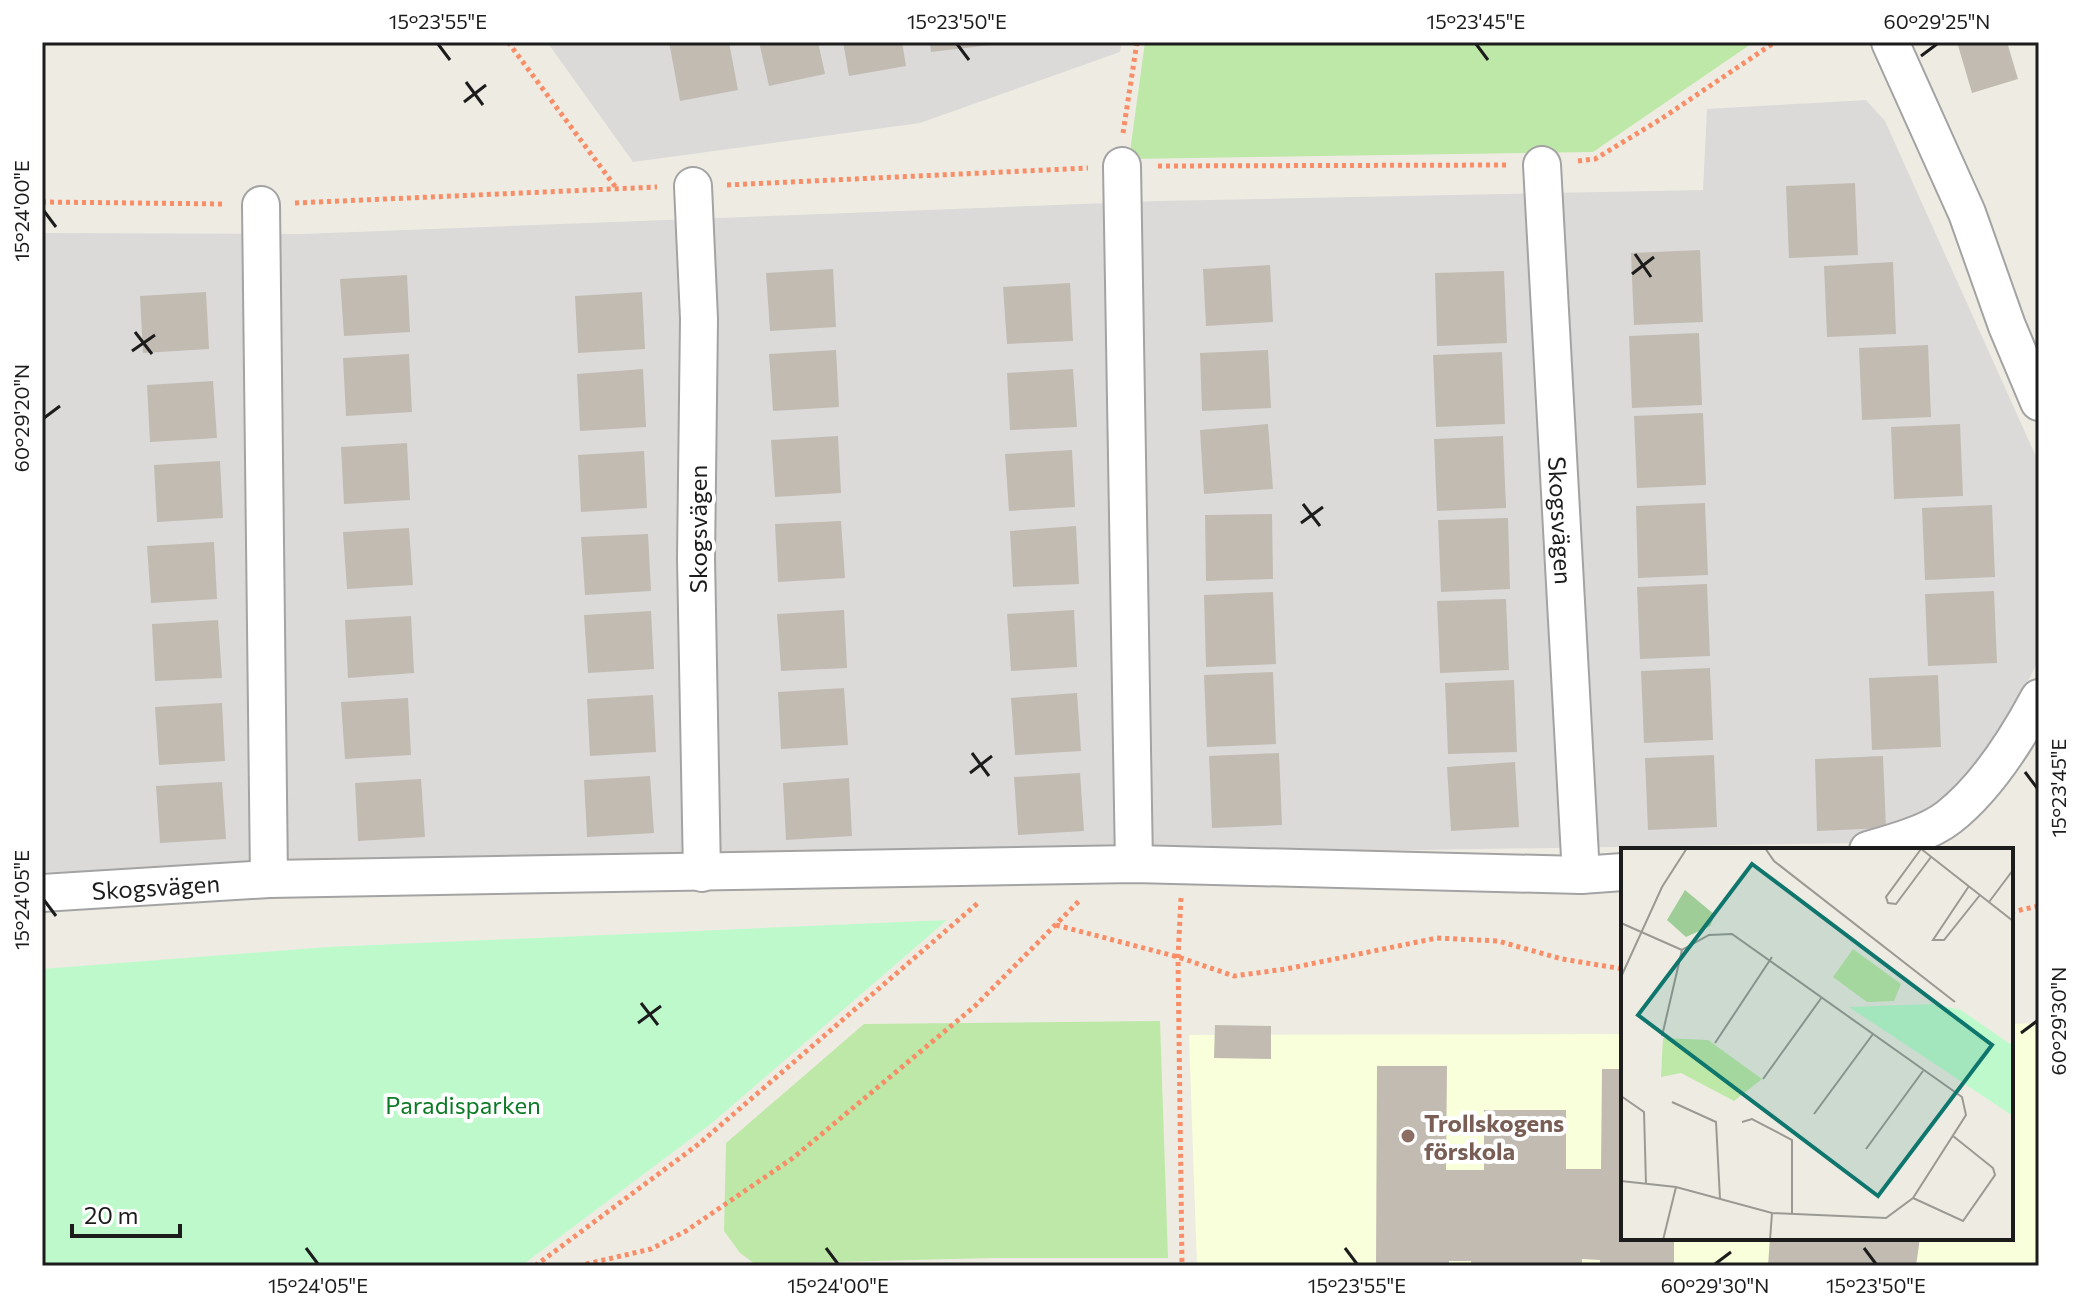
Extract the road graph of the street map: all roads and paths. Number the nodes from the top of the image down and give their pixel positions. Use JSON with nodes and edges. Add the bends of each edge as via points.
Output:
{"nodes":[{"id":1,"x":508,"y":42,"type":"edge"},
{"id":2,"x":1137,"y":42,"type":"edge"},
{"id":3,"x":1775,"y":42,"type":"edge"},
{"id":4,"x":1890,"y":42,"type":"edge"},
{"id":5,"x":1542,"y":165,"type":"junction"},
{"id":6,"x":1122,"y":166,"type":"junction"},
{"id":7,"x":693,"y":186,"type":"junction"},
{"id":8,"x":617,"y":189,"type":"junction"},
{"id":9,"x":42,"y":202,"type":"edge"},
{"id":10,"x":261,"y":205,"type":"junction"},
{"id":11,"x":2039,"y":402,"type":"edge"},
{"id":12,"x":2039,"y":698,"type":"edge"},
{"id":13,"x":1875,"y":848,"type":"edge"},
{"id":14,"x":1124,"y":865,"type":"junction"},
{"id":15,"x":1183,"y":865,"type":"junction"},
{"id":16,"x":995,"y":866,"type":"junction"},
{"id":17,"x":1621,"y":872,"type":"edge"},
{"id":18,"x":702,"y":873,"type":"junction"},
{"id":19,"x":1581,"y":875,"type":"junction"},
{"id":20,"x":269,"y":879,"type":"junction"},
{"id":21,"x":42,"y":893,"type":"edge"},
{"id":22,"x":2039,"y":906,"type":"edge"},
{"id":23,"x":2013,"y":912,"type":"edge"},
{"id":24,"x":1055,"y":925,"type":"junction"},
{"id":25,"x":1178,"y":957,"type":"junction"},
{"id":26,"x":1621,"y":969,"type":"edge"},
{"id":27,"x":535,"y":1266,"type":"edge"},
{"id":28,"x":578,"y":1266,"type":"edge"},
{"id":29,"x":1182,"y":1266,"type":"edge"}],
"edges":[{"from":1,"to":8,"type":"path"},
{"from":2,"to":6,"type":"path"},
{"from":3,"to":5,"type":"path","via":[[1595,159]]},
{"from":4,"to":11,"type":"street","via":[[1967,213]]},
{"from":5,"to":6,"type":"path"},
{"from":5,"to":19,"type":"street","name":"Skogsvägen"},
{"from":6,"to":7,"type":"path"},
{"from":6,"to":14,"type":"street"},
{"from":7,"to":8,"type":"path"},
{"from":7,"to":18,"type":"street","name":"Skogsvägen","via":[[699,319],[696,558]]},
{"from":8,"to":10,"type":"path"},
{"from":9,"to":10,"type":"path"},
{"from":10,"to":20,"type":"street"},
{"from":12,"to":13,"type":"street","via":[[2019,735],[1948,818]]},
{"from":14,"to":15,"type":"street","name":"Skogsvägen"},
{"from":14,"to":16,"type":"street","name":"Skogsvägen"},
{"from":14,"to":24,"type":"path"},
{"from":15,"to":19,"type":"street","name":"Skogsvägen"},
{"from":15,"to":25,"type":"path"},
{"from":16,"to":18,"type":"street","name":"Skogsvägen"},
{"from":16,"to":27,"type":"path","via":[[983,899],[700,1143]]},
{"from":17,"to":19,"type":"street","name":"Skogsvägen"},
{"from":18,"to":20,"type":"street","name":"Skogsvägen"},
{"from":20,"to":21,"type":"street","name":"Skogsvägen"},
{"from":22,"to":23,"type":"path"},
{"from":24,"to":25,"type":"path"},
{"from":24,"to":28,"type":"path","via":[[975,1006],[793,1158],[651,1249]]},
{"from":25,"to":26,"type":"path","via":[[1234,976],[1437,938],[1498,941]]},
{"from":25,"to":29,"type":"path"}]}
